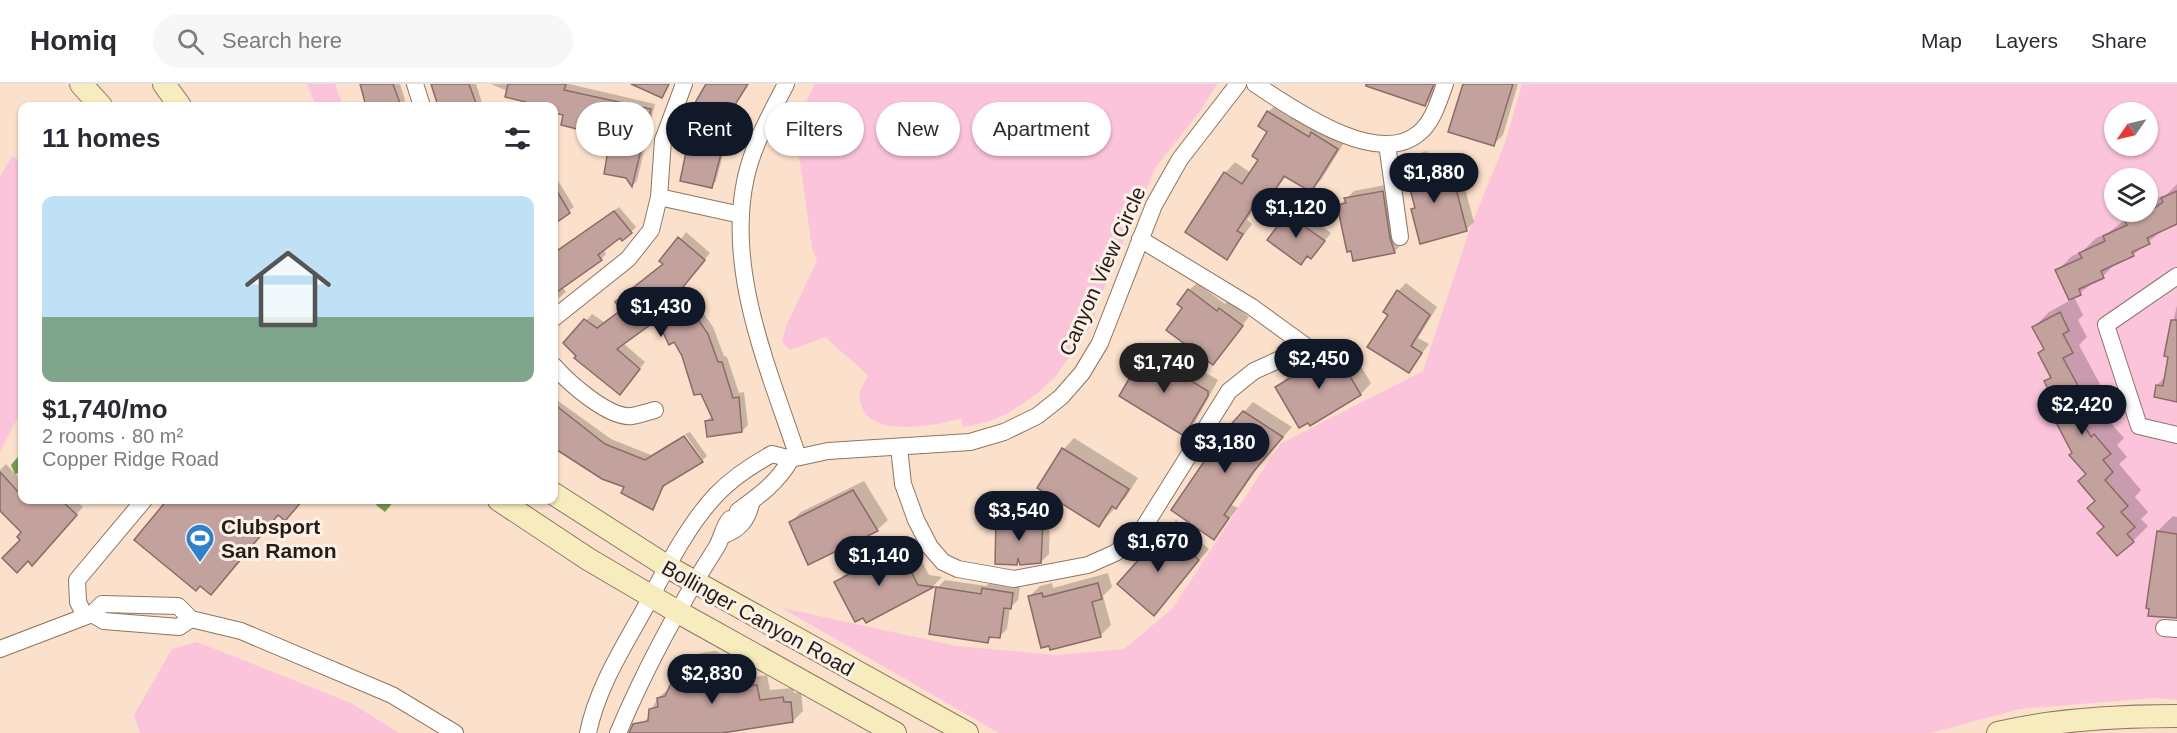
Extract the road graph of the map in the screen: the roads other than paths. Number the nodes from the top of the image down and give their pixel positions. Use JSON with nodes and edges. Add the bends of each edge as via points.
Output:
{"nodes":[{"id":1,"x":81,"y":84,"type":"edge"},
{"id":2,"x":164,"y":84,"type":"edge"},
{"id":3,"x":415,"y":84,"type":"edge"},
{"id":4,"x":684,"y":84,"type":"edge"},
{"id":5,"x":786,"y":84,"type":"edge"},
{"id":6,"x":1238,"y":84,"type":"edge"},
{"id":7,"x":1255,"y":84,"type":"edge"},
{"id":8,"x":1445,"y":84,"type":"edge"},
{"id":9,"x":97,"y":102,"type":"edge"},
{"id":10,"x":177,"y":102,"type":"edge"},
{"id":11,"x":421,"y":102,"type":"edge"},
{"id":12,"x":1387,"y":144,"type":"junction"},
{"id":13,"x":659,"y":197,"type":"junction"},
{"id":14,"x":741,"y":215,"type":"junction"},
{"id":15,"x":1400,"y":237,"type":"dead end"},
{"id":16,"x":1140,"y":239,"type":"junction"},
{"id":17,"x":2177,"y":276,"type":"edge"},
{"id":18,"x":558,"y":315,"type":"edge"},
{"id":19,"x":558,"y":370,"type":"edge"},
{"id":20,"x":655,"y":410,"type":"dead end"},
{"id":21,"x":2177,"y":435,"type":"edge"},
{"id":22,"x":899,"y":447,"type":"junction"},
{"id":23,"x":795,"y":458,"type":"junction"},
{"id":24,"x":558,"y":497,"type":"edge"},
{"id":25,"x":141,"y":504,"type":"edge"},
{"id":26,"x":505,"y":504,"type":"edge"},
{"id":27,"x":740,"y":511,"type":"junction"},
{"id":28,"x":724,"y":536,"type":"junction"},
{"id":29,"x":668,"y":567,"type":"junction"},
{"id":30,"x":694,"y":582,"type":"junction"},
{"id":31,"x":652,"y":596,"type":"junction"},
{"id":32,"x":678,"y":612,"type":"junction"},
{"id":33,"x":89,"y":615,"type":"junction"},
{"id":34,"x":0,"y":649,"type":"edge"},
{"id":35,"x":2177,"y":716,"type":"edge"},
{"id":36,"x":455,"y":733,"type":"edge"},
{"id":37,"x":588,"y":733,"type":"edge"},
{"id":38,"x":618,"y":733,"type":"edge"},
{"id":39,"x":895,"y":733,"type":"edge"},
{"id":40,"x":967,"y":733,"type":"edge"},
{"id":41,"x":1998,"y":733,"type":"edge"}],
"edges":[{"from":1,"to":9,"type":"main road"},
{"from":2,"to":10,"type":"main road"},
{"from":3,"to":11,"type":"street"},
{"from":4,"to":13,"type":"street","via":[[663,140]]},
{"from":5,"to":14,"type":"street","via":[[746,176]]},
{"from":6,"to":16,"type":"street","name":"Canyon View Circle","via":[[1179,159]]},
{"from":7,"to":12,"type":"street","via":[[1348,138]]},
{"from":8,"to":12,"type":"street","via":[[1436,108],[1419,134]]},
{"from":12,"to":15,"type":"street"},
{"from":13,"to":14,"type":"street"},
{"from":13,"to":18,"type":"street","via":[[651,230],[640,246]]},
{"from":14,"to":23,"type":"street","via":[[746,296]]},
{"from":16,"to":22,"type":"street","name":"Canyon View Circle","via":[[1100,344],[1061,397],[1037,416],[1004,432],[970,442]]},
{"from":16,"to":22,"type":"street","via":[[1243,301],[1307,348],[1254,371],[1229,391],[1138,535],[1115,554],[1059,571],[1014,579],[958,569],[943,562],[930,547],[916,520],[903,484]]},
{"from":17,"to":21,"type":"street","via":[[2106,326],[2139,426]]},
{"from":19,"to":20,"type":"street","via":[[616,415]]},
{"from":22,"to":23,"type":"street","name":"Canyon View Circle","via":[[828,451]]},
{"from":23,"to":27,"type":"street","via":[[781,476]]},
{"from":23,"to":29,"type":"street","name":"Canyon View Circle","via":[[772,454],[729,482],[701,513]]},
{"from":24,"to":29,"type":"main road","name":"Bollinger Canyon Road"},
{"from":25,"to":33,"type":"street","via":[[77,580],[78,602]]},
{"from":26,"to":31,"type":"main road","name":"Bollinger Canyon Road"},
{"from":27,"to":28,"type":"street","via":[[726,524]]},
{"from":27,"to":28,"type":"street","via":[[748,517]]},
{"from":28,"to":30,"type":"street"},
{"from":29,"to":30,"type":"main road","name":"Bollinger Canyon Road"},
{"from":29,"to":31,"type":"street","name":"Canyon View Circle"},
{"from":30,"to":32,"type":"street"},
{"from":30,"to":40,"type":"main road","name":"Bollinger Canyon Road"},
{"from":31,"to":32,"type":"main road","name":"Bollinger Canyon Road"},
{"from":31,"to":37,"type":"street","name":"Canyon View Circle","via":[[593,709]]},
{"from":32,"to":38,"type":"street"},
{"from":32,"to":39,"type":"main road","name":"Bollinger Canyon Road"},
{"from":33,"to":34,"type":"street"},
{"from":33,"to":36,"type":"street","via":[[104,621],[178,627],[190,618],[241,631],[392,695]]},
{"from":35,"to":41,"type":"main road","via":[[2120,716]]}]}
